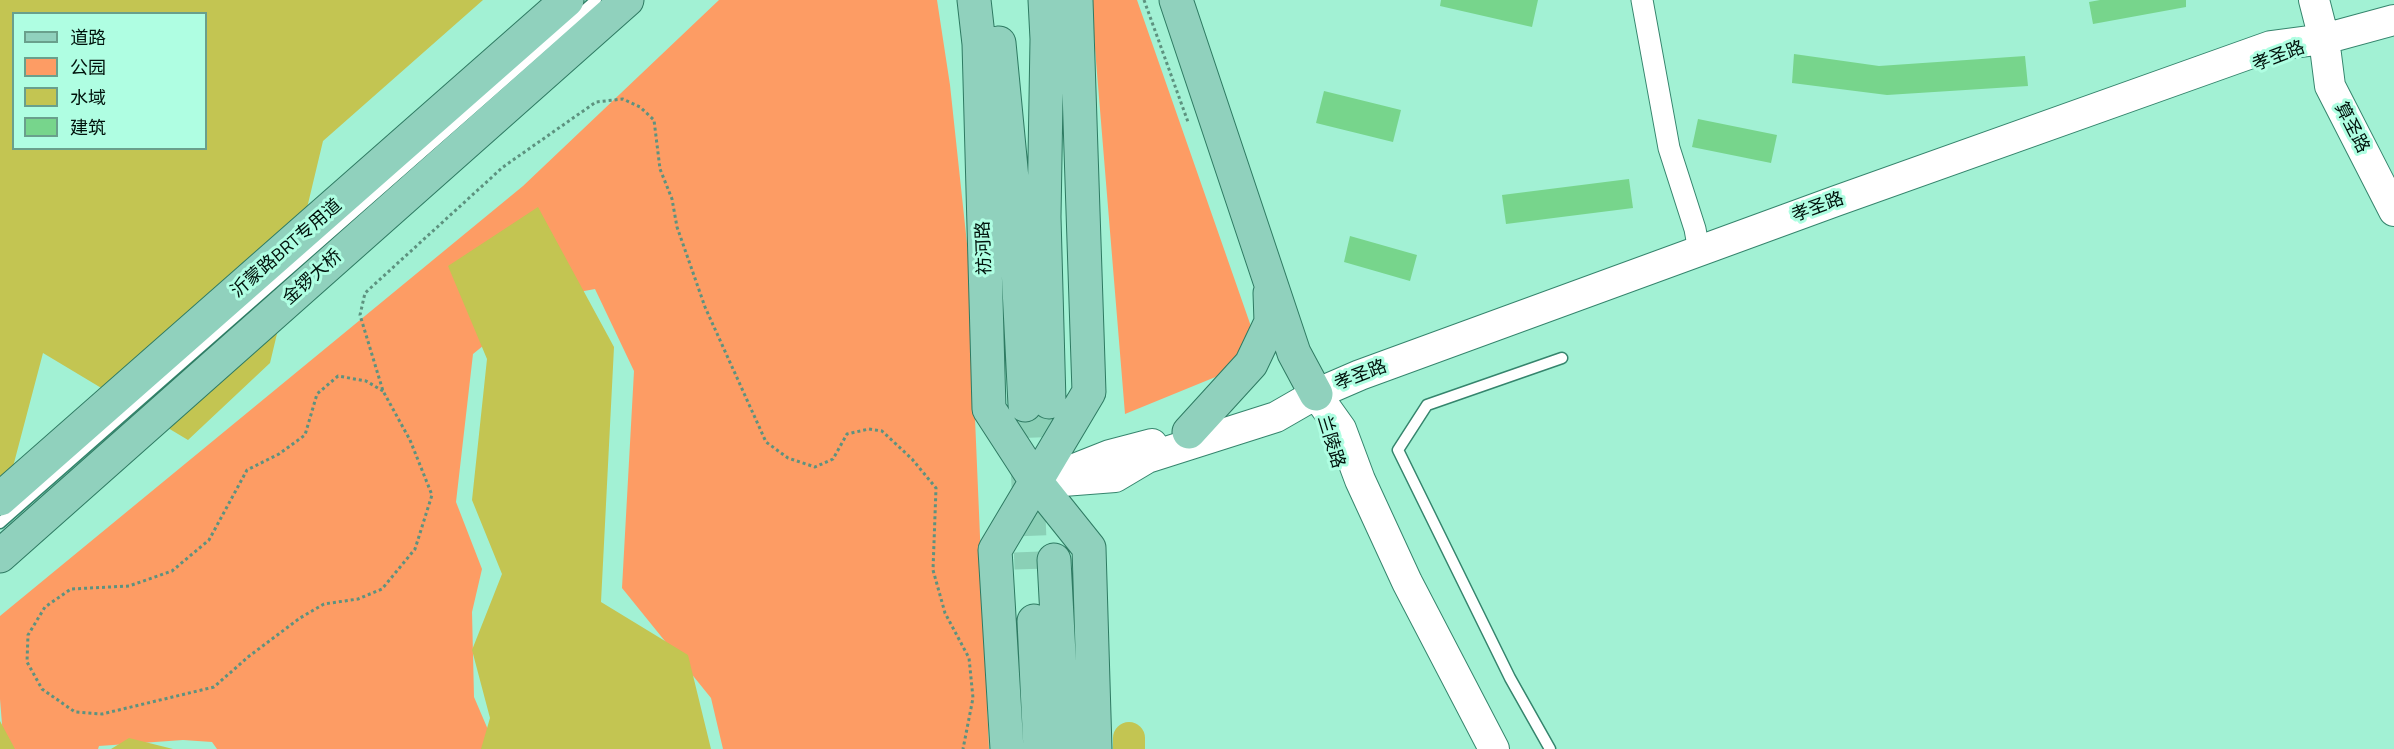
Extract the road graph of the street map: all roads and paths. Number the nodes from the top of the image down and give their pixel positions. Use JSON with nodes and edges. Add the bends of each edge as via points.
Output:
{"nodes":[{"id":1,"x":567,"y":0,"type":"edge"},
{"id":2,"x":596,"y":0,"type":"edge"},
{"id":3,"x":627,"y":0,"type":"edge"},
{"id":4,"x":974,"y":0,"type":"edge"},
{"id":5,"x":993,"y":0,"type":"edge"},
{"id":6,"x":1045,"y":0,"type":"edge"},
{"id":7,"x":1076,"y":0,"type":"edge"},
{"id":8,"x":1176,"y":0,"type":"edge"},
{"id":9,"x":1193,"y":0,"type":"edge"},
{"id":10,"x":1641,"y":0,"type":"edge"},
{"id":11,"x":2304,"y":0,"type":"edge"},
{"id":12,"x":2314,"y":0,"type":"edge"},
{"id":13,"x":2394,"y":9,"type":"edge"},
{"id":14,"x":2394,"y":20,"type":"edge"},
{"id":15,"x":2324,"y":39,"type":"junction"},
{"id":16,"x":2394,"y":176,"type":"edge"},
{"id":17,"x":2394,"y":211,"type":"edge"},
{"id":18,"x":1700,"y":251,"type":"junction"},
{"id":19,"x":1270,"y":279,"type":"junction"},
{"id":20,"x":1562,"y":358,"type":"dead end"},
{"id":21,"x":383,"y":391,"type":"junction"},
{"id":22,"x":1316,"y":394,"type":"junction"},
{"id":23,"x":1189,"y":432,"type":"junction"},
{"id":24,"x":1036,"y":483,"type":"junction"},
{"id":25,"x":0,"y":499,"type":"edge"},
{"id":26,"x":0,"y":523,"type":"edge"},
{"id":27,"x":0,"y":556,"type":"edge"},
{"id":28,"x":963,"y":749,"type":"edge"},
{"id":29,"x":1007,"y":749,"type":"edge"},
{"id":30,"x":1040,"y":749,"type":"edge"},
{"id":31,"x":1064,"y":749,"type":"edge"},
{"id":32,"x":1095,"y":749,"type":"edge"},
{"id":33,"x":1474,"y":749,"type":"edge"},
{"id":34,"x":1494,"y":749,"type":"edge"},
{"id":35,"x":1551,"y":749,"type":"edge"}],
"edges":[{"from":1,"to":25,"type":"main road"},
{"from":2,"to":26,"type":"lane","name":"沂蒙路BRT专用道"},
{"from":3,"to":27,"type":"main road","name":"金锣大桥"},
{"from":4,"to":24,"type":"main road","name":"祊河路","via":[[979,44],[989,409]]},
{"from":5,"to":6,"type":"main road","name":"祊河路","via":[[1037,404],[1044,217]]},
{"from":7,"to":24,"type":"main road","via":[[1089,392]]},
{"from":8,"to":19,"type":"main road"},
{"from":9,"to":22,"type":"main road","via":[[1314,347]]},
{"from":10,"to":18,"type":"street","via":[[1669,148]]},
{"from":11,"to":15,"type":"main road","name":"算圣路"},
{"from":12,"to":15,"type":"main road","name":"算圣路"},
{"from":13,"to":15,"type":"main road","name":"孝圣路"},
{"from":14,"to":15,"type":"main road","name":"孝圣路"},
{"from":15,"to":16,"type":"main road","name":"算圣路","via":[[2349,78]]},
{"from":15,"to":17,"type":"main road","name":"算圣路","via":[[2330,86]]},
{"from":15,"to":18,"type":"main road","name":"孝圣路","via":[[2271,46]]},
{"from":15,"to":22,"type":"main road","name":"孝圣路","via":[[1362,387]]},
{"from":18,"to":22,"type":"main road","name":"孝圣路"},
{"from":19,"to":22,"type":"main road","via":[[1294,353]]},
{"from":19,"to":23,"type":"main road","via":[[1271,322],[1251,364]]},
{"from":20,"to":35,"type":"lane","via":[[1426,405],[1398,450],[1510,678]]},
{"from":21,"to":21,"type":"path","via":[[410,440],[432,495],[415,549],[382,589],[358,599],[324,604],[248,657],[214,687],[102,714],[75,712],[42,689],[27,662],[28,635],[45,607],[71,589],[129,586],[172,571],[209,540],[247,470],[305,435],[317,394],[338,376],[366,381]]},
{"from":21,"to":28,"type":"path","via":[[360,315],[365,293],[503,167],[596,102],[623,99],[640,107],[654,120],[660,169],[705,307],[766,442],[788,458],[815,467],[833,459],[847,434],[869,429],[882,431],[936,488],[933,570],[945,613],[969,658],[973,698]]},
{"from":22,"to":23,"type":"main road","name":"孝圣路"},
{"from":22,"to":24,"type":"main road","name":"孝圣路","via":[[1276,417],[1147,458],[1115,477]]},
{"from":22,"to":33,"type":"main road","name":"兰陵路","via":[[1344,487],[1424,657]]},
{"from":22,"to":34,"type":"main road","name":"兰陵路","via":[[1341,429],[1407,582]]},
{"from":23,"to":24,"type":"main road","name":"孝圣路","via":[[1110,455]]},
{"from":24,"to":29,"type":"main road","via":[[995,550]]},
{"from":24,"to":32,"type":"main road","name":"祊河路","via":[[1089,548]]},
{"from":30,"to":31,"type":"main road","via":[[1042,564]]}]}
